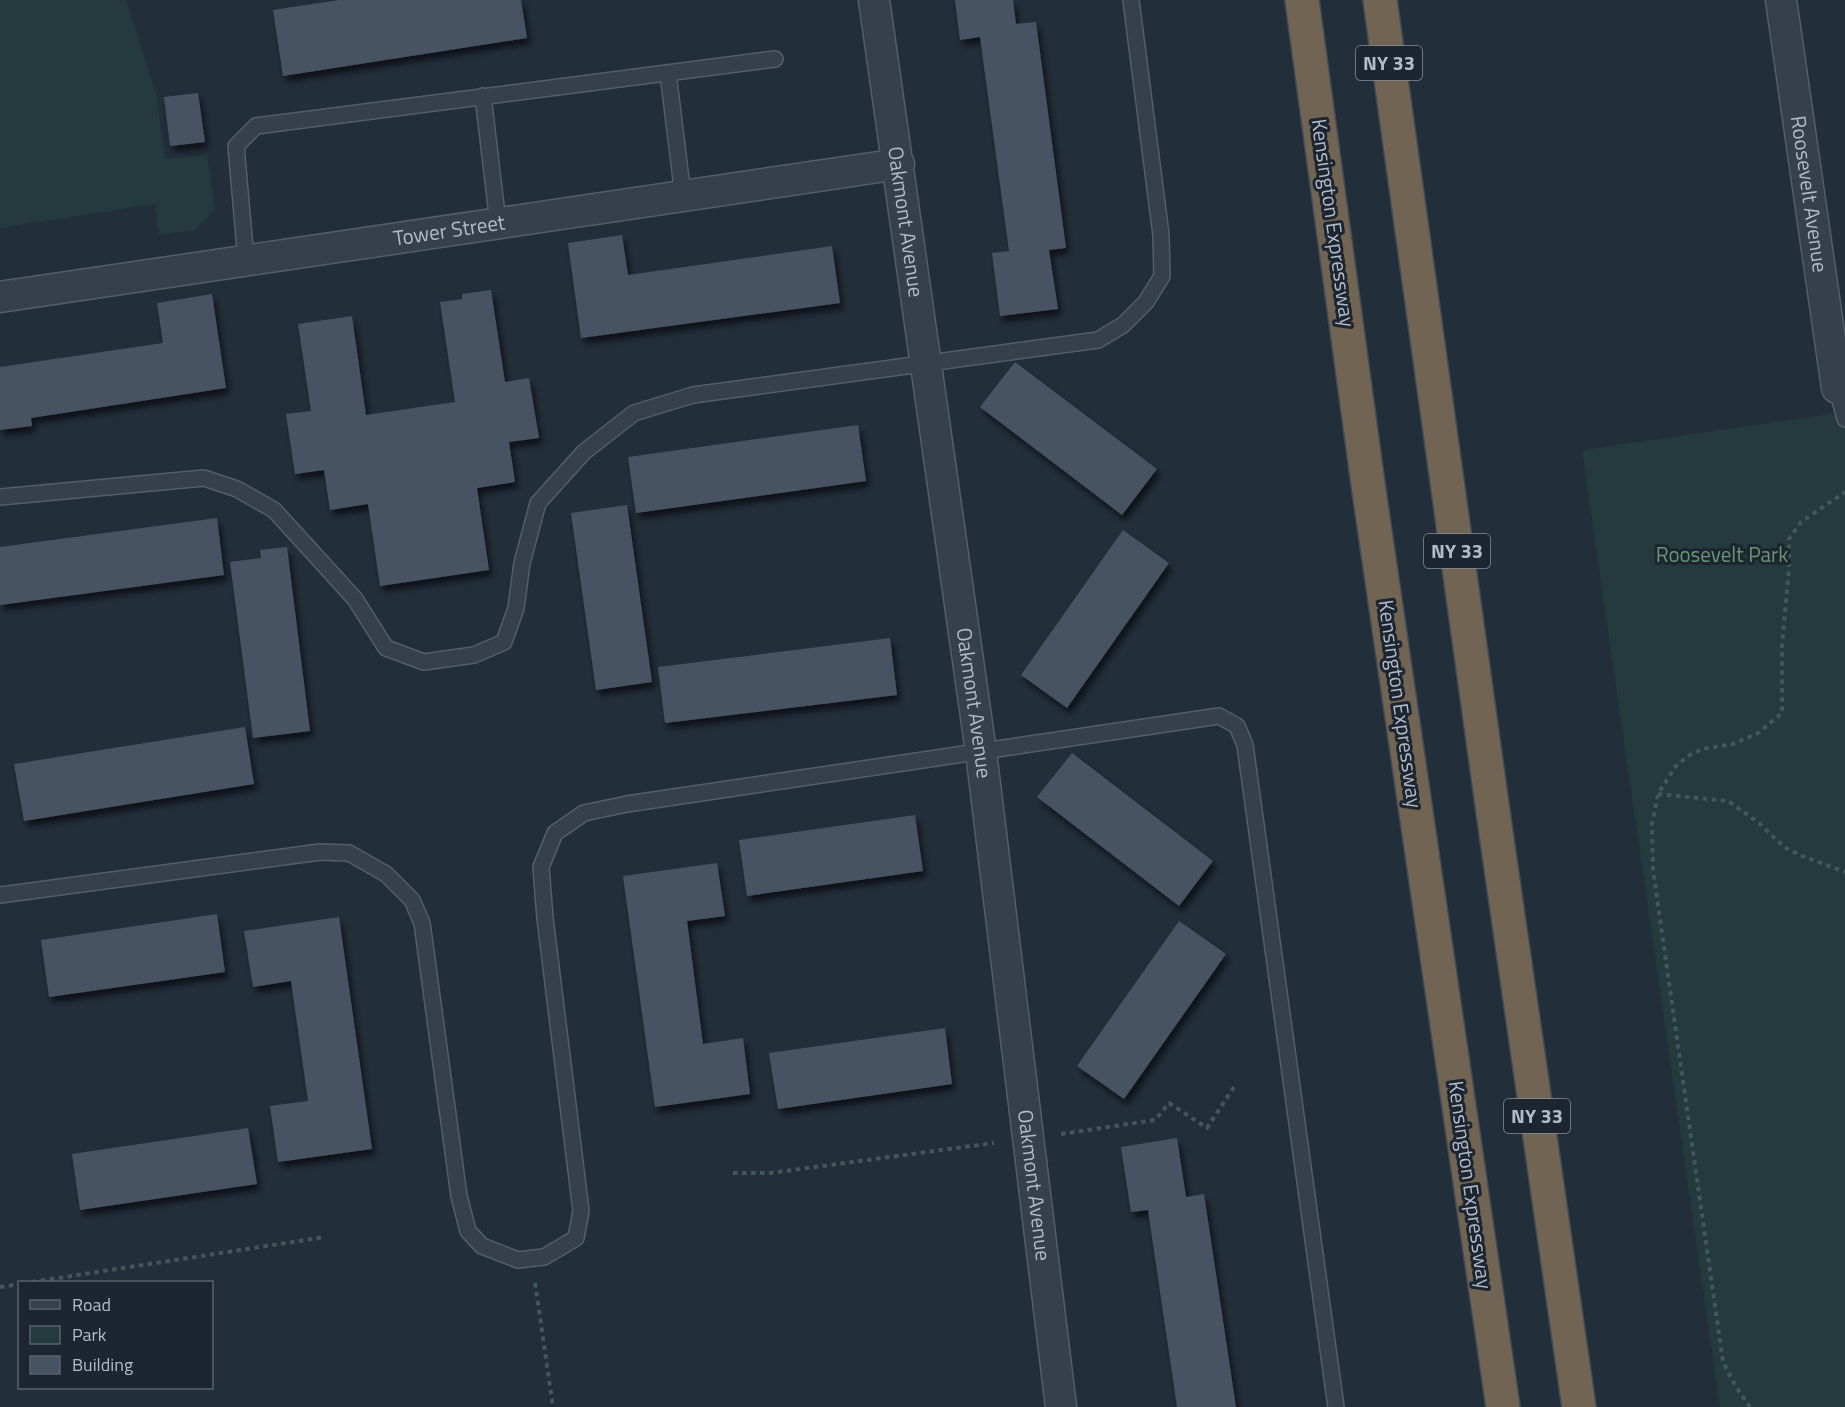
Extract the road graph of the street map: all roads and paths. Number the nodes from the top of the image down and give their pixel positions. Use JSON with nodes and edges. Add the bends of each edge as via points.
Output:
{"nodes":[{"id":1,"x":874,"y":0,"type":"edge"},
{"id":2,"x":1131,"y":0,"type":"edge"},
{"id":3,"x":1291,"y":0,"type":"edge"},
{"id":4,"x":1302,"y":0,"type":"edge"},
{"id":5,"x":1380,"y":0,"type":"edge"},
{"id":6,"x":1402,"y":0,"type":"edge"},
{"id":7,"x":1780,"y":0,"type":"edge"},
{"id":8,"x":775,"y":58,"type":"dead end"},
{"id":9,"x":1311,"y":64,"type":"junction"},
{"id":10,"x":668,"y":73,"type":"junction"},
{"id":11,"x":483,"y":96,"type":"junction"},
{"id":12,"x":1398,"y":126,"type":"junction"},
{"id":13,"x":899,"y":164,"type":"junction"},
{"id":14,"x":683,"y":196,"type":"junction"},
{"id":15,"x":498,"y":223,"type":"junction"},
{"id":16,"x":246,"y":260,"type":"junction"},
{"id":17,"x":0,"y":297,"type":"edge"},
{"id":18,"x":927,"y":365,"type":"junction"},
{"id":19,"x":1837,"y":388,"type":"joint"},
{"id":20,"x":1845,"y":419,"type":"edge"},
{"id":21,"x":1845,"y":492,"type":"edge"},
{"id":22,"x":0,"y":497,"type":"edge"},
{"id":23,"x":981,"y":752,"type":"junction"},
{"id":24,"x":1658,"y":794,"type":"junction"},
{"id":25,"x":1845,"y":872,"type":"edge"},
{"id":26,"x":0,"y":895,"type":"edge"},
{"id":27,"x":325,"y":1237,"type":"dead end"},
{"id":28,"x":531,"y":1258,"type":"junction"},
{"id":29,"x":39,"y":1281,"type":"edge"},
{"id":30,"x":18,"y":1284,"type":"edge"},
{"id":31,"x":0,"y":1287,"type":"edge"},
{"id":32,"x":552,"y":1407,"type":"edge"},
{"id":33,"x":1061,"y":1407,"type":"edge"},
{"id":34,"x":1336,"y":1407,"type":"edge"},
{"id":35,"x":1503,"y":1407,"type":"edge"},
{"id":36,"x":1579,"y":1407,"type":"edge"},
{"id":37,"x":1750,"y":1407,"type":"edge"}],
"edges":[{"from":1,"to":13,"type":"street","name":"Oakmont Avenue"},
{"from":2,"to":18,"type":"lane","via":[[1161,235],[1162,276],[1146,302],[1123,325],[1098,340]]},
{"from":3,"to":9,"type":"highway"},
{"from":4,"to":9,"type":"highway","name":"Kensington Expressway"},
{"from":5,"to":12,"type":"highway","number":"NY 33"},
{"from":6,"to":12,"type":"highway"},
{"from":7,"to":19,"type":"street","name":"Roosevelt Avenue"},
{"from":8,"to":10,"type":"lane"},
{"from":9,"to":35,"type":"highway","name":"Kensington Expressway"},
{"from":10,"to":11,"type":"lane"},
{"from":10,"to":14,"type":"lane"},
{"from":11,"to":15,"type":"lane"},
{"from":11,"to":16,"type":"lane","via":[[256,126],[236,146]]},
{"from":12,"to":36,"type":"highway","number":"NY 33"},
{"from":13,"to":14,"type":"street","name":"Tower Street"},
{"from":13,"to":18,"type":"street","name":"Oakmont Avenue"},
{"from":14,"to":15,"type":"street","name":"Tower Street"},
{"from":15,"to":16,"type":"street","name":"Tower Street"},
{"from":16,"to":17,"type":"street","name":"Tower Street"},
{"from":18,"to":22,"type":"lane","via":[[693,395],[634,413],[584,452],[538,503],[522,563],[516,608],[504,642],[474,655],[424,662],[386,648],[355,599],[274,510],[237,489],[204,478]]},
{"from":18,"to":23,"type":"street","name":"Oakmont Avenue"},
{"from":19,"to":20,"type":"lane"},
{"from":21,"to":24,"type":"path","via":[[1801,522],[1789,539],[1782,713],[1758,734],[1688,756]]},
{"from":23,"to":28,"type":"lane","via":[[627,804],[584,813],[555,833],[541,867],[581,1210],[576,1238],[544,1257]]},
{"from":23,"to":33,"type":"street","name":"Oakmont Avenue"},
{"from":23,"to":34,"type":"lane","via":[[1219,716],[1238,726],[1245,745]]},
{"from":24,"to":25,"type":"path","via":[[1728,801],[1784,847]]},
{"from":24,"to":37,"type":"path","via":[[1652,824],[1653,870],[1723,1362]]},
{"from":26,"to":28,"type":"lane","via":[[320,852],[349,853],[386,874],[412,900],[422,923],[459,1196],[468,1232],[482,1246],[518,1260]]},
{"from":27,"to":29,"type":"path"},
{"from":28,"to":32,"type":"path"},
{"from":30,"to":31,"type":"path"}]}
